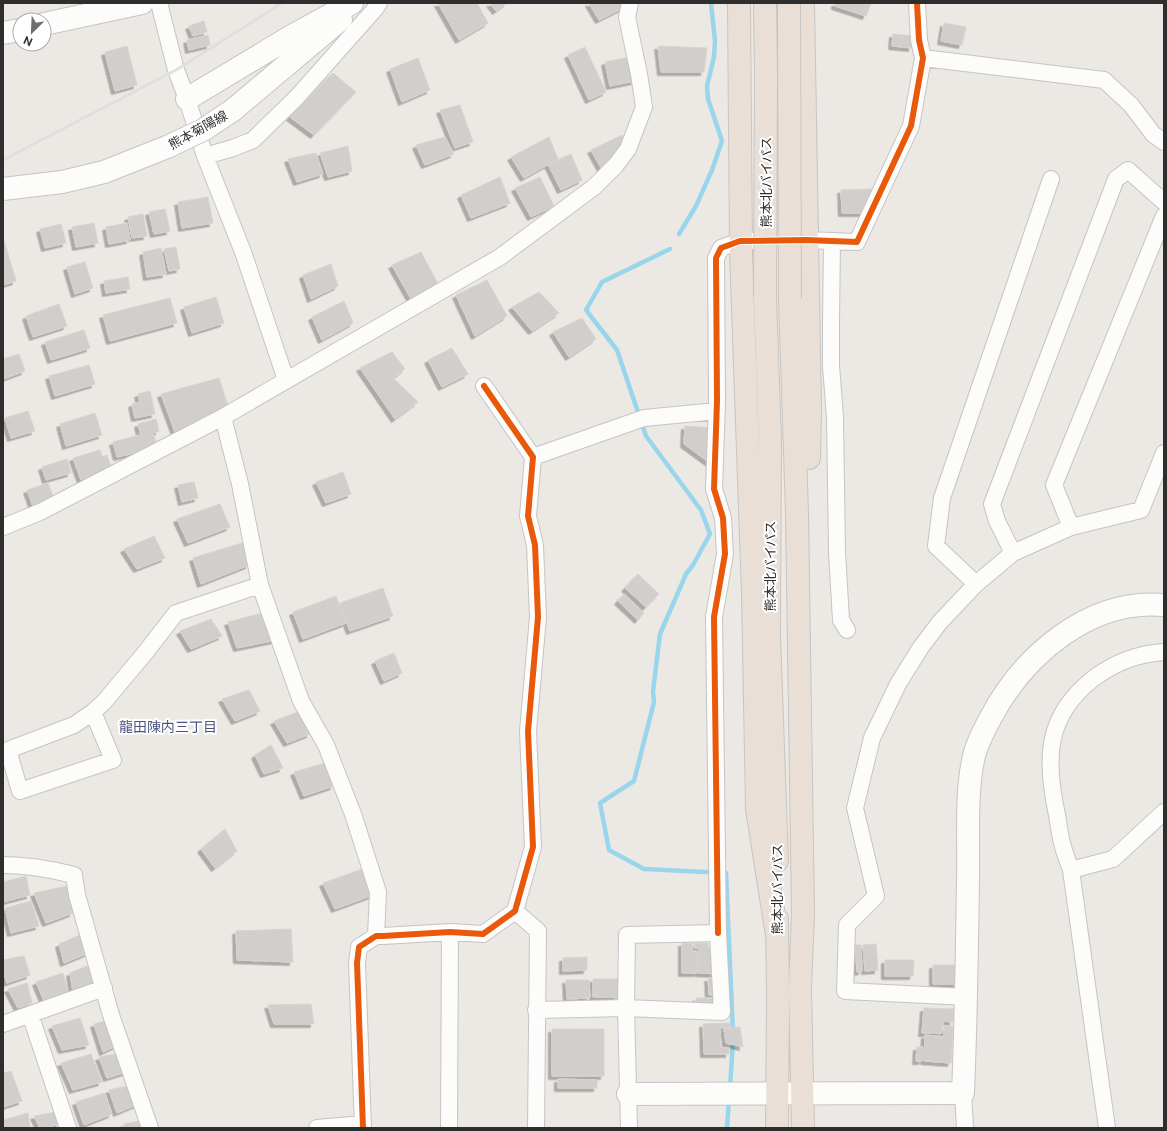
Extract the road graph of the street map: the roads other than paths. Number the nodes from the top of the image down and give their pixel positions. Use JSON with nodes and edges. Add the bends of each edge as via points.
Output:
{"nodes":[{"id":1,"x":142,"y":3,"type":"edge"},
{"id":2,"x":159,"y":3,"type":"edge"},
{"id":3,"x":352,"y":3,"type":"edge"},
{"id":4,"x":359,"y":3,"type":"edge"},
{"id":5,"x":379,"y":3,"type":"edge"},
{"id":6,"x":630,"y":3,"type":"edge"},
{"id":7,"x":739,"y":3,"type":"edge"},
{"id":8,"x":765,"y":3,"type":"edge"},
{"id":9,"x":789,"y":3,"type":"edge"},
{"id":10,"x":803,"y":3,"type":"edge"},
{"id":11,"x":916,"y":3,"type":"edge"},
{"id":12,"x":52,"y":22,"type":"edge"},
{"id":13,"x":923,"y":58,"type":"junction"},
{"id":14,"x":186,"y":99,"type":"junction"},
{"id":15,"x":1164,"y":142,"type":"edge"},
{"id":16,"x":205,"y":156,"type":"junction"},
{"id":17,"x":1051,"y":179,"type":"dead end"},
{"id":18,"x":3,"y":189,"type":"edge"},
{"id":19,"x":1164,"y":202,"type":"edge"},
{"id":20,"x":1164,"y":216,"type":"edge"},
{"id":21,"x":806,"y":240,"type":"junction"},
{"id":22,"x":740,"y":241,"type":"junction"},
{"id":23,"x":832,"y":241,"type":"junction"},
{"id":24,"x":286,"y":380,"type":"junction"},
{"id":25,"x":484,"y":386,"type":"dead end"},
{"id":26,"x":717,"y":412,"type":"junction"},
{"id":27,"x":223,"y":417,"type":"junction"},
{"id":28,"x":1164,"y":453,"type":"edge"},
{"id":29,"x":533,"y":457,"type":"junction"},
{"id":30,"x":3,"y":527,"type":"edge"},
{"id":31,"x":1071,"y":527,"type":"junction"},
{"id":32,"x":1013,"y":553,"type":"junction"},
{"id":33,"x":976,"y":584,"type":"junction"},
{"id":34,"x":260,"y":585,"type":"junction"},
{"id":35,"x":1164,"y":605,"type":"edge"},
{"id":36,"x":847,"y":630,"type":"dead end"},
{"id":37,"x":798,"y":641,"type":"junction"},
{"id":38,"x":1164,"y":652,"type":"edge"},
{"id":39,"x":93,"y":712,"type":"junction"},
{"id":40,"x":1164,"y":812,"type":"edge"},
{"id":41,"x":3,"y":865,"type":"edge"},
{"id":42,"x":1071,"y":870,"type":"junction"},
{"id":43,"x":515,"y":911,"type":"junction"},
{"id":44,"x":450,"y":932,"type":"junction"},
{"id":45,"x":718,"y":933,"type":"junction"},
{"id":46,"x":776,"y":934,"type":"junction"},
{"id":47,"x":376,"y":936,"type":"junction"},
{"id":48,"x":104,"y":988,"type":"junction"},
{"id":49,"x":966,"y":997,"type":"junction"},
{"id":50,"x":626,"y":1008,"type":"junction"},
{"id":51,"x":536,"y":1010,"type":"junction"},
{"id":52,"x":30,"y":1014,"type":"junction"},
{"id":53,"x":3,"y":1024,"type":"edge"},
{"id":54,"x":778,"y":1093,"type":"junction"},
{"id":55,"x":802,"y":1093,"type":"junction"},
{"id":56,"x":963,"y":1093,"type":"junction"},
{"id":57,"x":628,"y":1094,"type":"junction"},
{"id":58,"x":363,"y":1126,"type":"edge"},
{"id":59,"x":68,"y":1128,"type":"edge"},
{"id":60,"x":150,"y":1128,"type":"edge"},
{"id":61,"x":317,"y":1128,"type":"edge"},
{"id":62,"x":449,"y":1128,"type":"edge"},
{"id":63,"x":536,"y":1128,"type":"edge"},
{"id":64,"x":629,"y":1128,"type":"edge"},
{"id":65,"x":777,"y":1128,"type":"edge"},
{"id":66,"x":803,"y":1128,"type":"edge"},
{"id":67,"x":965,"y":1128,"type":"edge"},
{"id":68,"x":1107,"y":1128,"type":"edge"}],
"edges":[{"from":1,"to":12,"type":"street"},
{"from":2,"to":14,"type":"street"},
{"from":3,"to":14,"type":"street"},
{"from":4,"to":18,"type":"street","name":"熊本菊陽線","bridge":true,"via":[[233,110],[202,130],[104,172],[62,182]]},
{"from":5,"to":16,"type":"street","via":[[297,97],[253,140]]},
{"from":6,"to":24,"type":"street","via":[[627,17],[644,107],[628,149],[616,165],[594,187],[500,257]]},
{"from":7,"to":22,"type":"highway"},
{"from":8,"to":46,"type":"highway","name":"熊本北バイパス","bridge":true,"via":[[765,297],[770,441],[769,635],[777,862]]},
{"from":9,"to":37,"type":"highway","name":"熊本北バイパス","bridge":true,"via":[[790,298]]},
{"from":10,"to":21,"type":"highway"},
{"from":11,"to":13,"type":"street"},
{"from":13,"to":15,"type":"street","via":[[1104,80],[1131,105],[1153,134]]},
{"from":13,"to":23,"type":"street","via":[[911,126],[857,242]]},
{"from":14,"to":16,"type":"street"},
{"from":16,"to":24,"type":"street","via":[[243,252]]},
{"from":17,"to":33,"type":"street","via":[[942,498],[936,546]]},
{"from":19,"to":32,"type":"street","via":[[1128,170],[1116,179],[992,504],[997,521]]},
{"from":20,"to":31,"type":"street","via":[[1054,485]]},
{"from":21,"to":22,"type":"street"},
{"from":21,"to":23,"type":"street"},
{"from":21,"to":37,"type":"highway","via":[[810,411],[808,573]]},
{"from":22,"to":26,"type":"street","via":[[721,248],[716,258]]},
{"from":22,"to":46,"type":"highway","via":[[753,585],[757,809]]},
{"from":23,"to":36,"type":"street","via":[[831,338],[837,552],[841,620]]},
{"from":24,"to":27,"type":"street"},
{"from":25,"to":29,"type":"street"},
{"from":26,"to":29,"type":"street","via":[[644,418]]},
{"from":26,"to":45,"type":"street","via":[[714,489],[723,518],[726,554],[714,617]]},
{"from":27,"to":30,"type":"street","via":[[40,512]]},
{"from":27,"to":34,"type":"street","via":[[240,484]]},
{"from":28,"to":31,"type":"street","via":[[1141,510]]},
{"from":29,"to":43,"type":"street","via":[[528,516],[535,546],[538,617],[528,731],[533,847]]},
{"from":31,"to":32,"type":"street"},
{"from":32,"to":33,"type":"street"},
{"from":33,"to":49,"type":"street","via":[[922,647],[895,690],[872,738],[855,808],[876,896],[847,925],[845,991]]},
{"from":34,"to":39,"type":"street","via":[[176,613],[104,702]]},
{"from":34,"to":47,"type":"street","via":[[301,701],[326,745],[355,821],[378,892]]},
{"from":35,"to":49,"type":"street","via":[[1126,607],[1081,623],[1063,634],[1024,668],[998,704],[985,729],[972,766],[969,804]]},
{"from":37,"to":55,"type":"highway","name":"熊本北バイパス","via":[[803,914],[800,988]]},
{"from":38,"to":42,"type":"street","via":[[1135,656],[1103,672],[1072,698],[1057,723],[1051,752],[1051,785],[1063,849]]},
{"from":39,"to":39,"type":"street","via":[[74,725],[8,750],[20,791],[113,760]]},
{"from":40,"to":42,"type":"street","via":[[1113,859]]},
{"from":41,"to":48,"type":"street","via":[[51,869],[74,875],[76,895]]},
{"from":42,"to":68,"type":"street"},
{"from":43,"to":44,"type":"street","via":[[483,934]]},
{"from":43,"to":51,"type":"street","via":[[538,931]]},
{"from":44,"to":47,"type":"street"},
{"from":44,"to":62,"type":"street"},
{"from":45,"to":50,"type":"street","via":[[627,935]]},
{"from":45,"to":50,"type":"street","via":[[722,1012]]},
{"from":46,"to":54,"type":"highway","name":"熊本北バイパス"},
{"from":47,"to":58,"type":"street","via":[[358,947]]},
{"from":48,"to":52,"type":"street"},
{"from":48,"to":60,"type":"street"},
{"from":49,"to":56,"type":"street"},
{"from":50,"to":51,"type":"street"},
{"from":50,"to":57,"type":"street"},
{"from":51,"to":63,"type":"street"},
{"from":52,"to":53,"type":"street"},
{"from":52,"to":59,"type":"street"},
{"from":54,"to":55,"type":"street"},
{"from":54,"to":57,"type":"street"},
{"from":54,"to":65,"type":"highway","name":"熊本北バイパス"},
{"from":55,"to":56,"type":"street"},
{"from":55,"to":66,"type":"highway","name":"熊本北バイパス"},
{"from":56,"to":67,"type":"street"},
{"from":57,"to":64,"type":"street"},
{"from":58,"to":61,"type":"street"}]}
